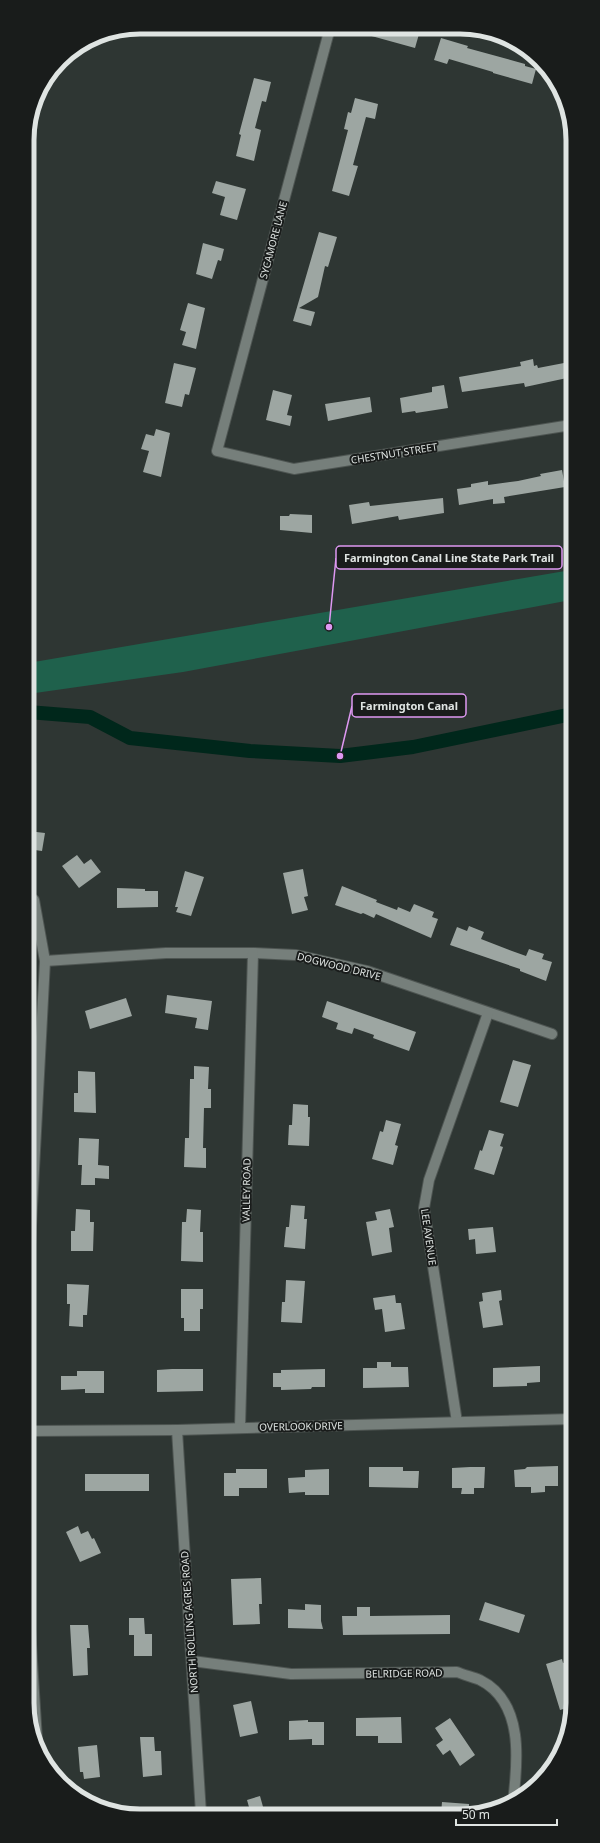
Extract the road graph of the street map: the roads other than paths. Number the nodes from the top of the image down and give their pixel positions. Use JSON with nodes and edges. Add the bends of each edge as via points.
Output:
{"nodes":[{"id":1,"x":328,"y":34,"type":"edge"},
{"id":2,"x":566,"y":426,"type":"edge"},
{"id":3,"x":217,"y":451,"type":"joint"},
{"id":4,"x":34,"y":900,"type":"edge"},
{"id":5,"x":253,"y":953,"type":"junction"},
{"id":6,"x":45,"y":962,"type":"junction"},
{"id":7,"x":488,"y":1013,"type":"junction"},
{"id":8,"x":552,"y":1034,"type":"dead end"},
{"id":9,"x":34,"y":1170,"type":"edge"},
{"id":10,"x":566,"y":1419,"type":"edge"},
{"id":11,"x":457,"y":1422,"type":"junction"},
{"id":12,"x":240,"y":1427,"type":"junction"},
{"id":13,"x":177,"y":1430,"type":"junction"},
{"id":14,"x":34,"y":1431,"type":"edge"},
{"id":15,"x":192,"y":1661,"type":"junction"},
{"id":16,"x":34,"y":1684,"type":"edge"},
{"id":17,"x":37,"y":1727,"type":"edge"},
{"id":18,"x":514,"y":1794,"type":"edge"},
{"id":19,"x":201,"y":1809,"type":"edge"}],
"edges":[{"from":1,"to":3,"type":"street","name":"SYCAMORE LANE"},
{"from":2,"to":3,"type":"street","name":"CHESTNUT STREET","via":[[294,469]]},
{"from":4,"to":6,"type":"street"},
{"from":5,"to":6,"type":"street","name":"DOGWOOD DRIVE","via":[[166,953]]},
{"from":5,"to":7,"type":"street","name":"DOGWOOD DRIVE","via":[[296,955],[367,971]]},
{"from":5,"to":12,"type":"street","name":"VALLEY ROAD"},
{"from":6,"to":9,"type":"street"},
{"from":7,"to":8,"type":"street","name":"DOGWOOD DRIVE"},
{"from":7,"to":11,"type":"street","name":"LEE AVENUE","via":[[429,1180],[424,1208]]},
{"from":10,"to":11,"type":"street","name":"OVERLOOK DRIVE"},
{"from":11,"to":12,"type":"street","name":"OVERLOOK DRIVE"},
{"from":12,"to":13,"type":"street","name":"OVERLOOK DRIVE"},
{"from":13,"to":14,"type":"street","name":"OVERLOOK DRIVE"},
{"from":13,"to":15,"type":"street","name":"NORTH ROLLING ACRES ROAD"},
{"from":15,"to":18,"type":"street","name":"BELRIDGE ROAD","via":[[292,1674],[457,1672],[481,1680],[502,1698],[514,1726],[518,1763]]},
{"from":15,"to":19,"type":"street","name":"NORTH ROLLING ACRES ROAD"},
{"from":16,"to":17,"type":"street"}]}
